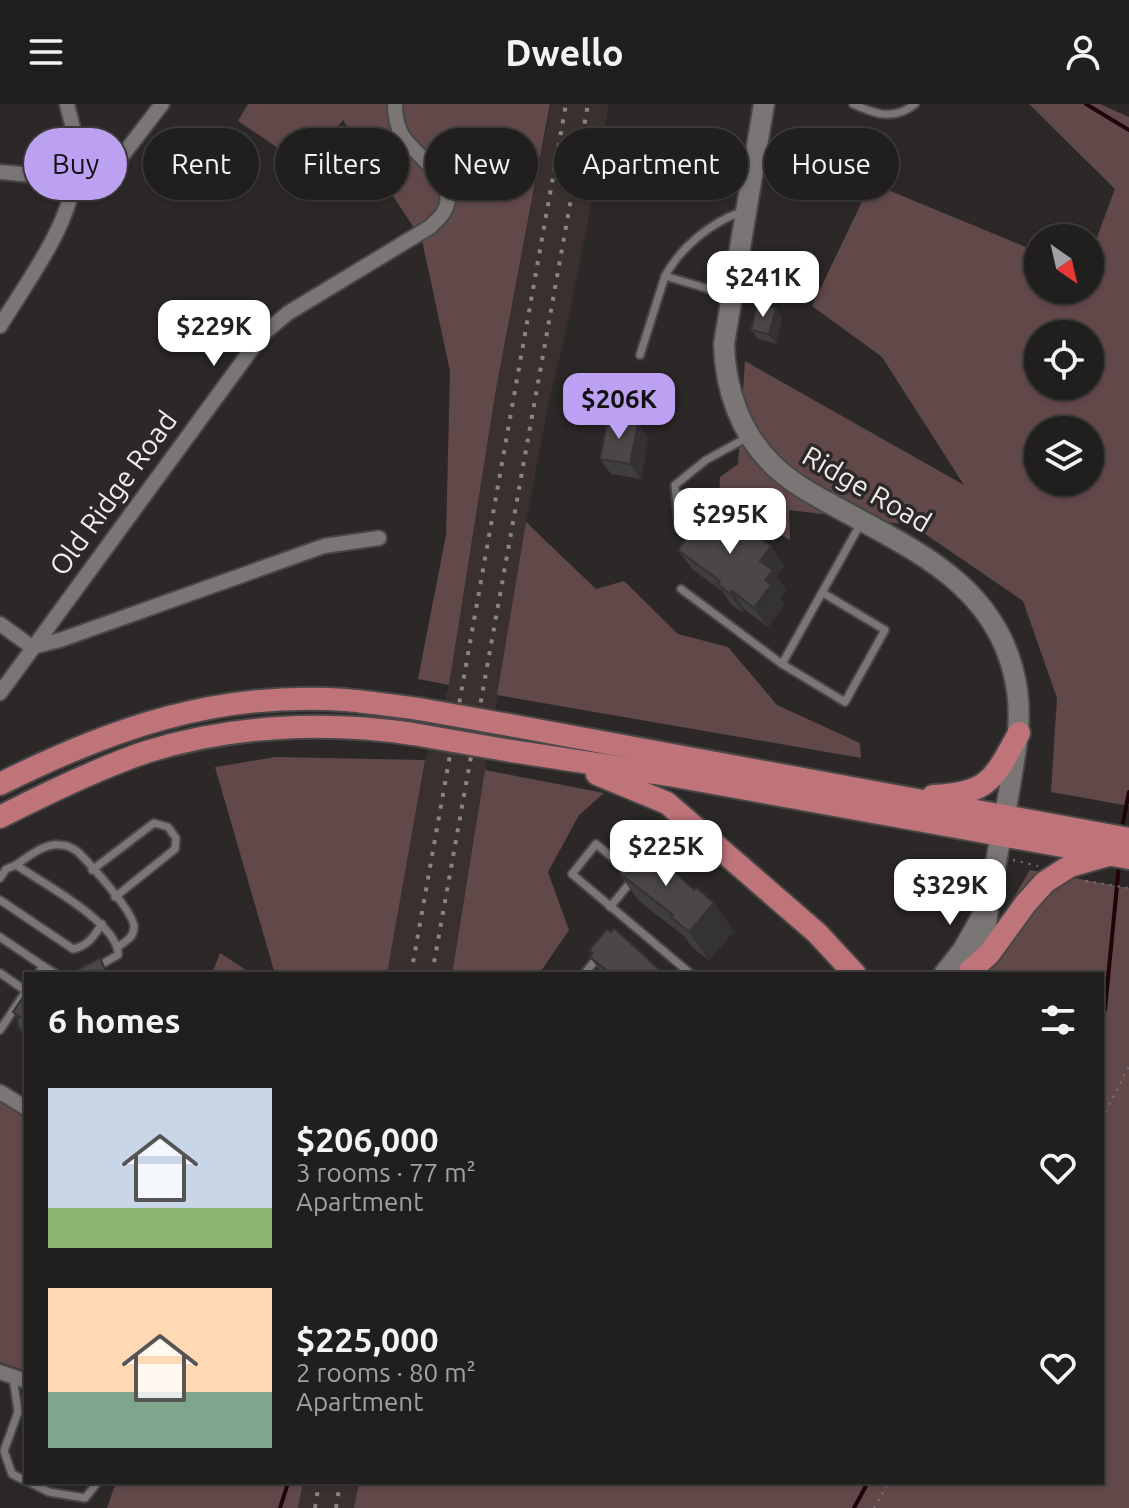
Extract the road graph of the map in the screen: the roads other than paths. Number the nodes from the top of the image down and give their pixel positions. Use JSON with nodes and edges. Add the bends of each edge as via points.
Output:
{"nodes":[{"id":1,"x":67,"y":104,"type":"edge"},
{"id":2,"x":162,"y":104,"type":"edge"},
{"id":3,"x":395,"y":104,"type":"edge"},
{"id":4,"x":764,"y":104,"type":"edge"},
{"id":5,"x":853,"y":104,"type":"edge"},
{"id":6,"x":915,"y":104,"type":"edge"},
{"id":7,"x":73,"y":128,"type":"edge"},
{"id":8,"x":127,"y":150,"type":"edge"},
{"id":9,"x":0,"y":172,"type":"edge"},
{"id":10,"x":24,"y":174,"type":"edge"},
{"id":11,"x":70,"y":200,"type":"edge"},
{"id":12,"x":747,"y":210,"type":"junction"},
{"id":13,"x":665,"y":276,"type":"junction"},
{"id":14,"x":731,"y":295,"type":"junction"},
{"id":15,"x":0,"y":326,"type":"edge"},
{"id":16,"x":640,"y":355,"type":"dead end"},
{"id":17,"x":750,"y":436,"type":"junction"},
{"id":18,"x":862,"y":521,"type":"junction"},
{"id":19,"x":679,"y":528,"type":"dead end"},
{"id":20,"x":379,"y":538,"type":"dead end"},
{"id":21,"x":681,"y":589,"type":"dead end"},
{"id":22,"x":823,"y":593,"type":"junction"},
{"id":23,"x":0,"y":624,"type":"edge"},
{"id":24,"x":32,"y":647,"type":"junction"},
{"id":25,"x":782,"y":664,"type":"junction"},
{"id":26,"x":0,"y":693,"type":"edge"},
{"id":27,"x":1019,"y":733,"type":"junction"},
{"id":28,"x":546,"y":756,"type":"junction"},
{"id":29,"x":0,"y":784,"type":"edge"},
{"id":30,"x":912,"y":797,"type":"junction"},
{"id":31,"x":0,"y":817,"type":"edge"},
{"id":32,"x":1003,"y":826,"type":"junction"},
{"id":33,"x":1119,"y":847,"type":"edge"},
{"id":34,"x":16,"y":865,"type":"junction"},
{"id":35,"x":92,"y":870,"type":"junction"},
{"id":36,"x":0,"y":878,"type":"edge"},
{"id":37,"x":115,"y":897,"type":"junction"},
{"id":38,"x":0,"y":900,"type":"edge"},
{"id":39,"x":988,"y":905,"type":"junction"},
{"id":40,"x":610,"y":907,"type":"junction"},
{"id":41,"x":628,"y":921,"type":"junction"},
{"id":42,"x":102,"y":924,"type":"junction"},
{"id":43,"x":619,"y":932,"type":"edge"},
{"id":44,"x":0,"y":937,"type":"edge"},
{"id":45,"x":119,"y":946,"type":"junction"},
{"id":46,"x":601,"y":953,"type":"edge"},
{"id":47,"x":40,"y":970,"type":"edge"},
{"id":48,"x":88,"y":972,"type":"edge"},
{"id":49,"x":586,"y":972,"type":"edge"},
{"id":50,"x":689,"y":972,"type":"edge"},
{"id":51,"x":853,"y":972,"type":"edge"},
{"id":52,"x":946,"y":972,"type":"edge"},
{"id":53,"x":968,"y":972,"type":"edge"},
{"id":54,"x":0,"y":973,"type":"edge"},
{"id":55,"x":24,"y":990,"type":"edge"},
{"id":56,"x":24,"y":994,"type":"edge"},
{"id":57,"x":2,"y":1024,"type":"edge"},
{"id":58,"x":0,"y":1092,"type":"edge"},
{"id":59,"x":24,"y":1107,"type":"edge"},
{"id":60,"x":13,"y":1377,"type":"edge"},
{"id":61,"x":10,"y":1433,"type":"junction"},
{"id":62,"x":0,"y":1440,"type":"edge"},
{"id":63,"x":24,"y":1480,"type":"edge"},
{"id":64,"x":33,"y":1484,"type":"edge"},
{"id":65,"x":96,"y":1484,"type":"edge"}],
"edges":[{"from":1,"to":7,"type":"street"},
{"from":2,"to":8,"type":"street"},
{"from":3,"to":24,"type":"street","name":"Old Ridge Road","via":[[402,136],[441,179],[449,196],[444,212],[430,227],[288,313],[262,335]]},
{"from":4,"to":12,"type":"street","name":"Ridge Road"},
{"from":5,"to":6,"type":"lane","via":[[891,116]]},
{"from":9,"to":10,"type":"street"},
{"from":11,"to":15,"type":"street"},
{"from":12,"to":13,"type":"lane","via":[[703,233]]},
{"from":12,"to":14,"type":"street","name":"Ridge Road"},
{"from":13,"to":14,"type":"lane"},
{"from":13,"to":16,"type":"lane"},
{"from":14,"to":17,"type":"street","name":"Ridge Road","via":[[725,371]]},
{"from":17,"to":18,"type":"street","name":"Ridge Road","via":[[785,475]]},
{"from":17,"to":19,"type":"lane","via":[[675,485]]},
{"from":18,"to":22,"type":"lane"},
{"from":18,"to":27,"type":"street","name":"Ridge Road","via":[[940,565],[988,615],[1012,670]]},
{"from":20,"to":24,"type":"street","via":[[324,546]]},
{"from":21,"to":25,"type":"lane"},
{"from":22,"to":25,"type":"lane"},
{"from":22,"to":25,"type":"lane","via":[[885,630],[845,702]]},
{"from":23,"to":24,"type":"street"},
{"from":24,"to":26,"type":"street","name":"Old Ridge Road"},
{"from":27,"to":30,"type":"main road","via":[[983,787]]},
{"from":27,"to":32,"type":"street","name":"Ridge Road"},
{"from":28,"to":31,"type":"main road","bridge":true,"via":[[345,727],[237,732],[146,752]]},
{"from":28,"to":32,"type":"main road"},
{"from":28,"to":51,"type":"main road","via":[[667,803],[817,933]]},
{"from":29,"to":30,"type":"main road","bridge":true,"via":[[140,723],[239,703],[344,700]]},
{"from":30,"to":32,"type":"main road"},
{"from":32,"to":33,"type":"main road"},
{"from":32,"to":39,"type":"street","name":"Ridge Road"},
{"from":33,"to":53,"type":"main road","via":[[1055,874]]},
{"from":34,"to":35,"type":"lane","via":[[44,847],[64,845],[78,852]]},
{"from":34,"to":36,"type":"lane"},
{"from":34,"to":42,"type":"lane"},
{"from":35,"to":37,"type":"lane"},
{"from":35,"to":37,"type":"lane","via":[[154,823],[168,827],[176,838],[175,849]]},
{"from":37,"to":45,"type":"lane","via":[[129,913],[134,930]]},
{"from":38,"to":42,"type":"lane","via":[[73,949],[90,941]]},
{"from":39,"to":52,"type":"street","name":"Ridge Road"},
{"from":39,"to":53,"type":"street","name":"Ridge Road","via":[[982,946]]},
{"from":40,"to":40,"type":"lane","via":[[636,876],[596,844],[572,874]]},
{"from":40,"to":41,"type":"lane"},
{"from":41,"to":43,"type":"lane"},
{"from":41,"to":50,"type":"lane"},
{"from":42,"to":45,"type":"lane"},
{"from":44,"to":47,"type":"lane"},
{"from":45,"to":48,"type":"lane","via":[[118,955]]},
{"from":46,"to":49,"type":"lane"},
{"from":54,"to":55,"type":"lane"},
{"from":56,"to":57,"type":"lane"},
{"from":58,"to":59,"type":"street"},
{"from":60,"to":61,"type":"lane","via":[[18,1412]]},
{"from":61,"to":62,"type":"lane"},
{"from":61,"to":63,"type":"lane","via":[[6,1463],[12,1474]]},
{"from":64,"to":65,"type":"lane","via":[[85,1498]]}]}
